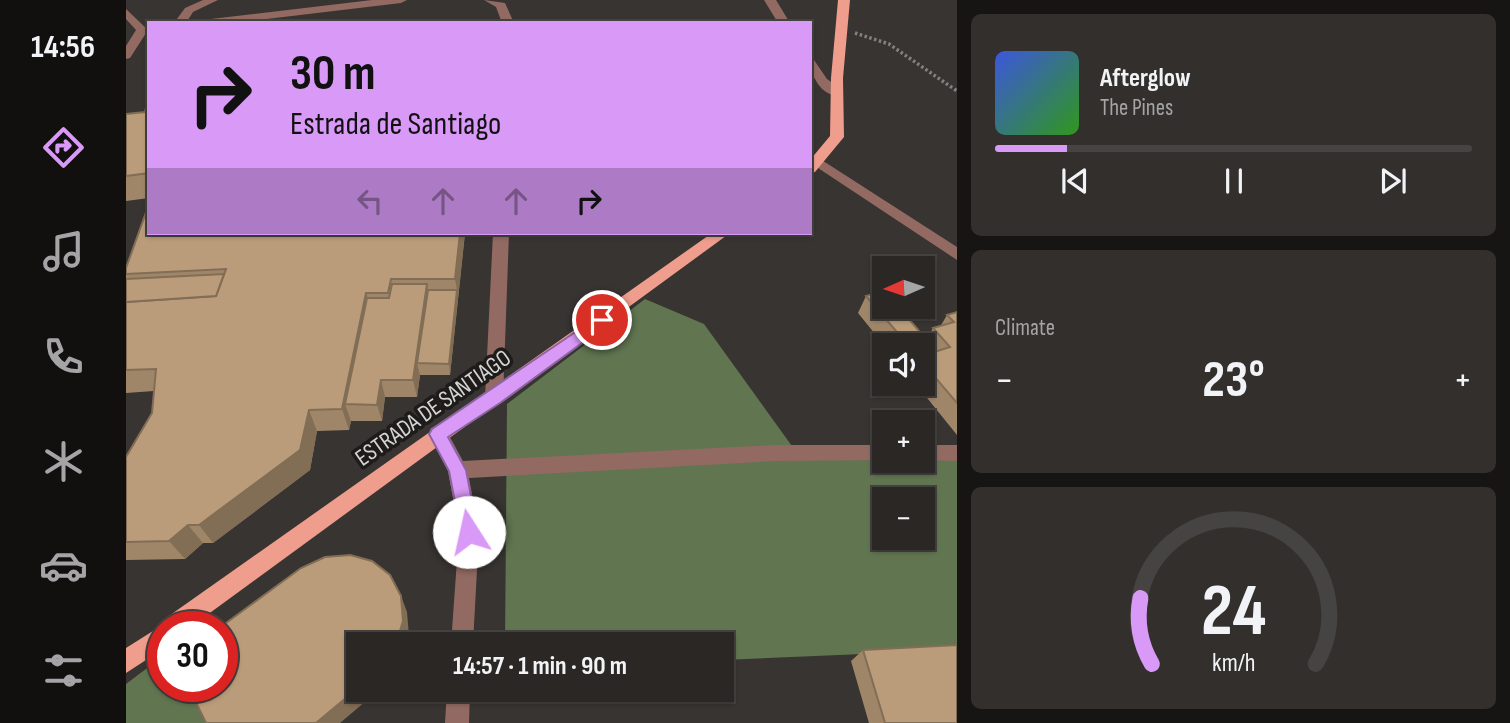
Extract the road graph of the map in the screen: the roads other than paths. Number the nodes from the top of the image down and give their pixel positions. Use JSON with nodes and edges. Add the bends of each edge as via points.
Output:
{"nodes":[{"id":1,"x":212,"y":0,"type":"edge"},
{"id":2,"x":401,"y":0,"type":"edge"},
{"id":3,"x":490,"y":0,"type":"edge"},
{"id":4,"x":769,"y":0,"type":"edge"},
{"id":5,"x":844,"y":0,"type":"edge"},
{"id":6,"x":126,"y":12,"type":"edge"},
{"id":7,"x":181,"y":21,"type":"edge"},
{"id":8,"x":219,"y":21,"type":"edge"},
{"id":9,"x":507,"y":21,"type":"edge"},
{"id":10,"x":783,"y":21,"type":"edge"},
{"id":11,"x":145,"y":29,"type":"edge"},
{"id":12,"x":126,"y":31,"type":"edge"},
{"id":13,"x":126,"y":55,"type":"edge"},
{"id":14,"x":812,"y":66,"type":"edge"},
{"id":15,"x":837,"y":93,"type":"junction"},
{"id":16,"x":814,"y":165,"type":"edge"},
{"id":17,"x":501,"y":235,"type":"edge"},
{"id":18,"x":719,"y":235,"type":"edge"},
{"id":19,"x":957,"y":255,"type":"edge"},
{"id":20,"x":494,"y":398,"type":"junction"},
{"id":21,"x":438,"y":434,"type":"junction"},
{"id":22,"x":872,"y":453,"type":"edge"},
{"id":23,"x":935,"y":453,"type":"edge"},
{"id":24,"x":957,"y":453,"type":"edge"},
{"id":25,"x":457,"y":470,"type":"junction"},
{"id":26,"x":195,"y":611,"type":"edge"},
{"id":27,"x":463,"y":632,"type":"edge"},
{"id":28,"x":147,"y":647,"type":"edge"},
{"id":29,"x":126,"y":662,"type":"edge"},
{"id":30,"x":458,"y":702,"type":"edge"},
{"id":31,"x":457,"y":723,"type":"edge"}],
"edges":[{"from":1,"to":7,"type":"street","via":[[189,10]]},
{"from":2,"to":8,"type":"street"},
{"from":3,"to":9,"type":"street","via":[[501,5]]},
{"from":4,"to":10,"type":"street"},
{"from":5,"to":15,"type":"main road"},
{"from":6,"to":11,"type":"street"},
{"from":11,"to":12,"type":"street"},
{"from":11,"to":13,"type":"street"},
{"from":14,"to":15,"type":"street"},
{"from":15,"to":16,"type":"main road","via":[[836,137]]},
{"from":16,"to":19,"type":"street"},
{"from":17,"to":20,"type":"street"},
{"from":18,"to":20,"type":"main road","name":"ESTRADA DE SANTIAGO"},
{"from":20,"to":21,"type":"main road","name":"ESTRADA DE SANTIAGO"},
{"from":21,"to":25,"type":"street"},
{"from":21,"to":26,"type":"main road","name":"ESTRADA DE SANTIAGO"},
{"from":22,"to":25,"type":"street","via":[[776,453]]},
{"from":23,"to":24,"type":"street"},
{"from":25,"to":27,"type":"street","via":[[469,532]]},
{"from":28,"to":29,"type":"main road"},
{"from":30,"to":31,"type":"street"}]}
